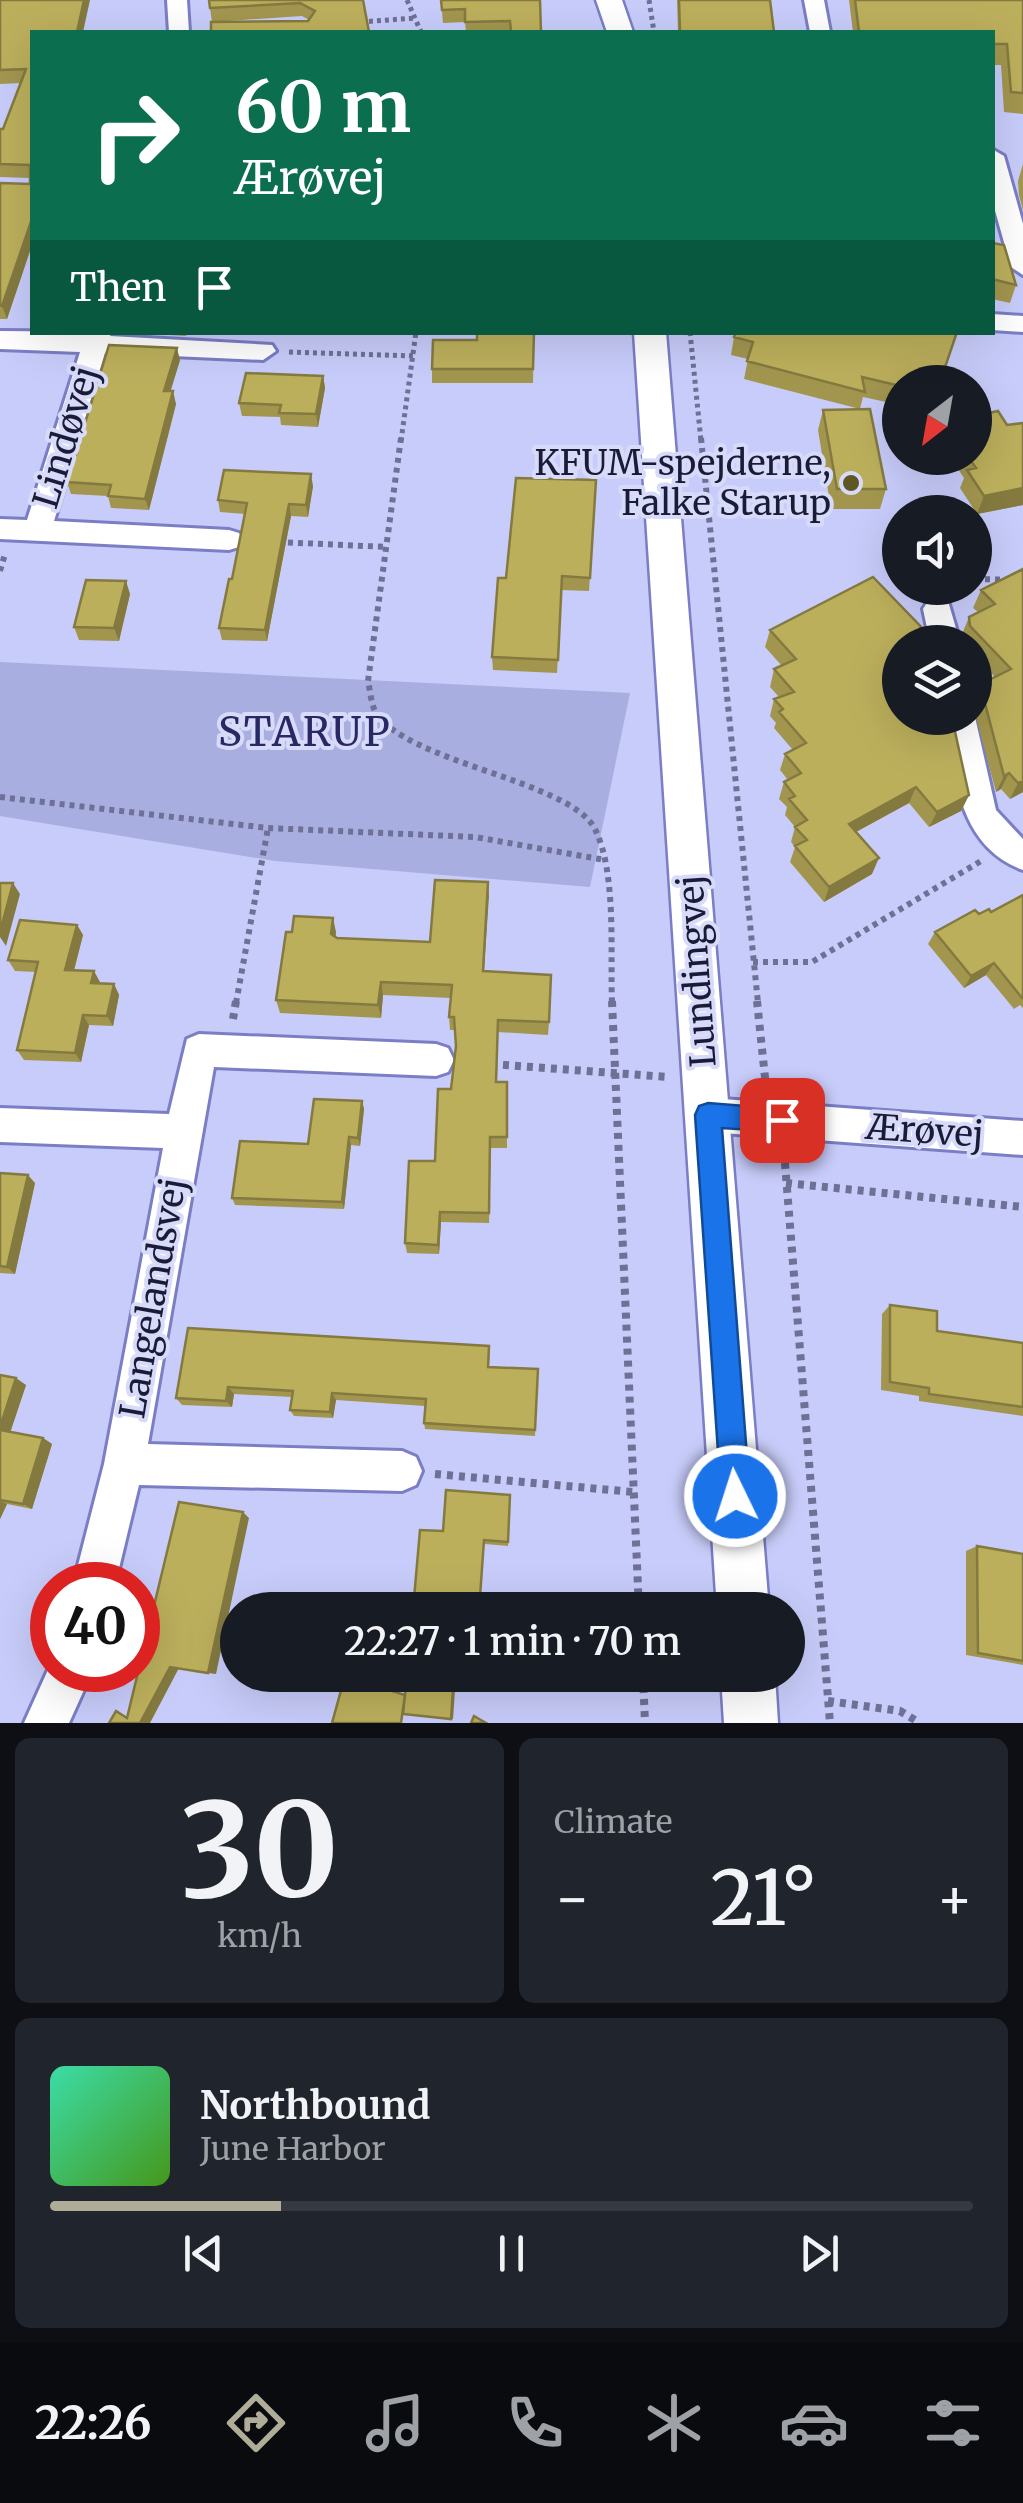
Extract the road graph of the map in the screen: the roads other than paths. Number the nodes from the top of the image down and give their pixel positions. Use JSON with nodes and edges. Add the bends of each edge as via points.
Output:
{"nodes":[{"id":1,"x":178,"y":0,"type":"edge"},
{"id":2,"x":609,"y":0,"type":"edge"},
{"id":3,"x":814,"y":0,"type":"edge"},
{"id":4,"x":179,"y":30,"type":"edge"},
{"id":5,"x":619,"y":30,"type":"edge"},
{"id":6,"x":820,"y":30,"type":"edge"},
{"id":7,"x":998,"y":149,"type":"edge"},
{"id":8,"x":1003,"y":231,"type":"edge"},
{"id":9,"x":1023,"y":266,"type":"edge"},
{"id":10,"x":995,"y":322,"type":"edge"},
{"id":11,"x":1023,"y":324,"type":"edge"},
{"id":12,"x":650,"y":335,"type":"edge"},
{"id":13,"x":98,"y":338,"type":"edge"},
{"id":14,"x":0,"y":340,"type":"edge"},
{"id":15,"x":263,"y":351,"type":"road end"},
{"id":16,"x":0,"y":529,"type":"edge"},
{"id":17,"x":37,"y":530,"type":"junction"},
{"id":18,"x":228,"y":540,"type":"road end"},
{"id":19,"x":938,"y":609,"type":"dead end"},
{"id":20,"x":941,"y":625,"type":"edge"},
{"id":21,"x":963,"y":735,"type":"edge"},
{"id":22,"x":1013,"y":852,"type":"edge"},
{"id":23,"x":436,"y":1060,"type":"road end"},
{"id":24,"x":706,"y":1096,"type":"junction"},
{"id":25,"x":0,"y":1124,"type":"edge"},
{"id":26,"x":183,"y":1132,"type":"junction"},
{"id":27,"x":1023,"y":1138,"type":"edge"},
{"id":28,"x":124,"y":1464,"type":"junction"},
{"id":29,"x":402,"y":1471,"type":"road end"},
{"id":30,"x":100,"y":1562,"type":"edge"},
{"id":31,"x":742,"y":1592,"type":"edge"},
{"id":32,"x":61,"y":1692,"type":"edge"},
{"id":33,"x":749,"y":1692,"type":"edge"},
{"id":34,"x":46,"y":1723,"type":"edge"},
{"id":35,"x":752,"y":1723,"type":"edge"}],
"edges":[{"from":1,"to":4,"type":"street"},
{"from":2,"to":5,"type":"street"},
{"from":3,"to":6,"type":"street"},
{"from":7,"to":8,"type":"street"},
{"from":8,"to":9,"type":"street"},
{"from":10,"to":11,"type":"street"},
{"from":12,"to":24,"type":"street","name":"Lundingvej"},
{"from":13,"to":14,"type":"street","name":"Lindøvej"},
{"from":13,"to":15,"type":"street","name":"Lindøvej"},
{"from":13,"to":17,"type":"street","name":"Lindøvej"},
{"from":16,"to":17,"type":"street","name":"Lindøvej"},
{"from":17,"to":18,"type":"street","name":"Lindøvej"},
{"from":19,"to":20,"type":"street"},
{"from":21,"to":22,"type":"street","via":[[980,818]]},
{"from":23,"to":26,"type":"street","name":"Langelandsvej","via":[[198,1050]]},
{"from":24,"to":27,"type":"street","name":"Ærøvej","via":[[782,1120]]},
{"from":24,"to":31,"type":"street","name":"Lundingvej"},
{"from":25,"to":26,"type":"street","name":"Langelandsvej"},
{"from":26,"to":28,"type":"street","name":"Langelandsvej"},
{"from":28,"to":29,"type":"street","name":"Langelandsvej"},
{"from":28,"to":30,"type":"street","name":"Langelandsvej"},
{"from":32,"to":34,"type":"street"},
{"from":33,"to":35,"type":"street"}]}
